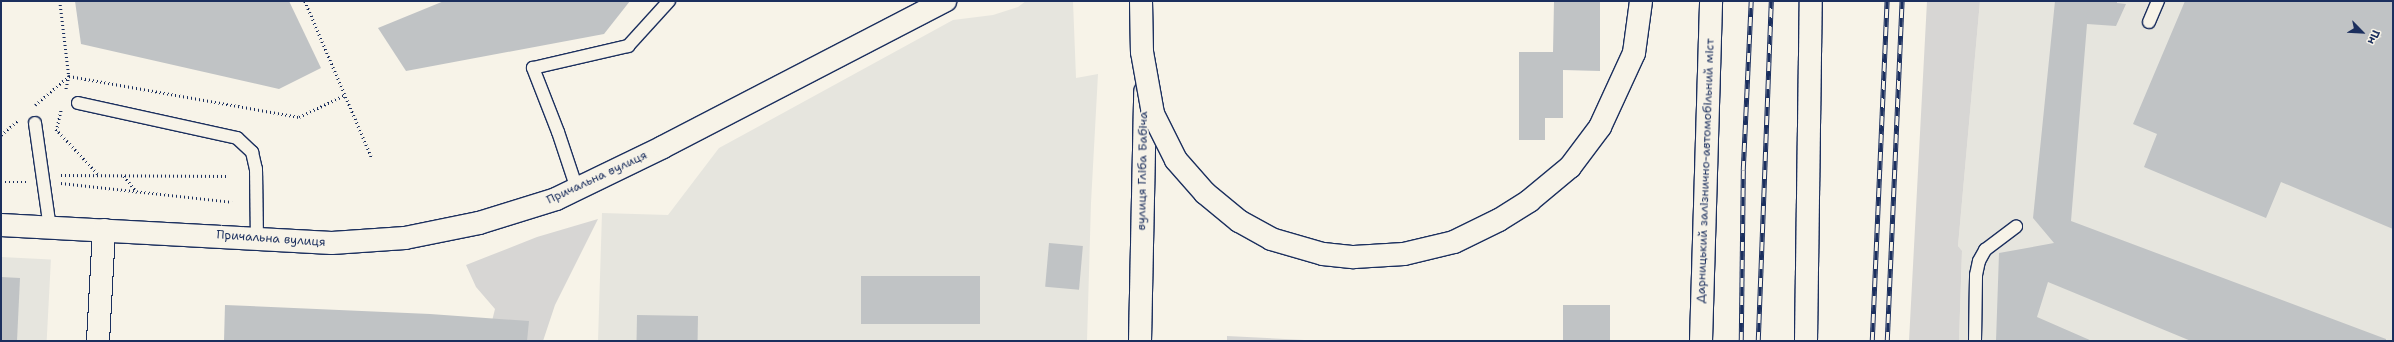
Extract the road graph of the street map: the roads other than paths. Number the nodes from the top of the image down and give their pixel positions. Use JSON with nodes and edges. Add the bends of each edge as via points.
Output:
{"nodes":[{"id":1,"x":669,"y":1,"type":"edge"},
{"id":2,"x":945,"y":1,"type":"edge"},
{"id":3,"x":1142,"y":1,"type":"edge"},
{"id":4,"x":1147,"y":1,"type":"edge"},
{"id":5,"x":1641,"y":1,"type":"edge"},
{"id":6,"x":1711,"y":1,"type":"edge"},
{"id":7,"x":1811,"y":1,"type":"edge"},
{"id":8,"x":2158,"y":1,"type":"edge"},
{"id":9,"x":2149,"y":22,"type":"dead end"},
{"id":10,"x":78,"y":103,"type":"dead end"},
{"id":11,"x":35,"y":123,"type":"dead end"},
{"id":12,"x":577,"y":189,"type":"junction"},
{"id":13,"x":1,"y":225,"type":"edge"},
{"id":14,"x":2016,"y":227,"type":"dead end"},
{"id":15,"x":50,"y":228,"type":"junction"},
{"id":16,"x":104,"y":230,"type":"junction"},
{"id":17,"x":257,"y":238,"type":"junction"},
{"id":18,"x":98,"y":341,"type":"edge"},
{"id":19,"x":1140,"y":341,"type":"edge"},
{"id":20,"x":1701,"y":341,"type":"edge"},
{"id":21,"x":1806,"y":341,"type":"edge"},
{"id":22,"x":1974,"y":341,"type":"edge"}],
"edges":[{"from":1,"to":12,"type":"lane","via":[[628,46],[533,68]]},
{"from":2,"to":12,"type":"main road","name":"Причальна вулиця"},
{"from":3,"to":5,"type":"main road","bridge":true,"via":[[1142,52],[1153,114],[1176,160],[1216,202],[1239,221],[1271,239],[1323,254],[1354,257],[1404,254],[1454,242],[1499,220],[1529,201],[1570,167],[1600,127],[1634,53]]},
{"from":4,"to":19,"type":"main road","name":"вулиця Гліба Бабіча"},
{"from":6,"to":20,"type":"main road","name":"Дарницький залізнично-автомобільний міст"},
{"from":7,"to":21,"type":"main road"},
{"from":8,"to":9,"type":"lane"},
{"from":10,"to":17,"type":"lane","via":[[237,138],[252,152],[255,164]]},
{"from":11,"to":15,"type":"lane"},
{"from":12,"to":17,"type":"main road","name":"Причальна вулиця","via":[[556,199],[479,223],[405,238],[332,243]]},
{"from":13,"to":15,"type":"main road","name":"Причальна вулиця"},
{"from":14,"to":22,"type":"lane","via":[[1985,250],[1979,261],[1976,275]]},
{"from":15,"to":16,"type":"main road","name":"Причальна вулиця"},
{"from":16,"to":17,"type":"main road","name":"Причальна вулиця"},
{"from":16,"to":18,"type":"main road"}]}
